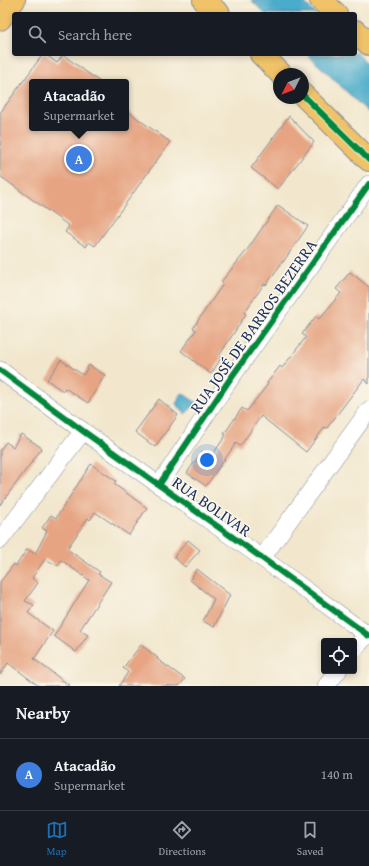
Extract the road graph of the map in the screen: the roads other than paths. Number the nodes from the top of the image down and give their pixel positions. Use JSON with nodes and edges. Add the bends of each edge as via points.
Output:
{"nodes":[{"id":1,"x":14,"y":0,"type":"edge"},
{"id":2,"x":204,"y":0,"type":"edge"},
{"id":3,"x":321,"y":0,"type":"edge"},
{"id":4,"x":217,"y":12,"type":"edge"},
{"id":5,"x":334,"y":12,"type":"edge"},
{"id":6,"x":0,"y":19,"type":"edge"},
{"id":7,"x":263,"y":56,"type":"edge"},
{"id":8,"x":275,"y":68,"type":"edge"},
{"id":9,"x":309,"y":101,"type":"edge"},
{"id":10,"x":369,"y":160,"type":"edge"},
{"id":11,"x":369,"y":184,"type":"edge"},
{"id":12,"x":0,"y":370,"type":"edge"},
{"id":13,"x":369,"y":410,"type":"edge"},
{"id":14,"x":83,"y":431,"type":"junction"},
{"id":15,"x":159,"y":485,"type":"junction"},
{"id":16,"x":0,"y":540,"type":"edge"},
{"id":17,"x":262,"y":558,"type":"junction"},
{"id":18,"x":368,"y":634,"type":"edge"},
{"id":19,"x":357,"y":647,"type":"edge"},
{"id":20,"x":336,"y":674,"type":"edge"},
{"id":21,"x":326,"y":686,"type":"edge"}],
"edges":[{"from":1,"to":6,"type":"main road"},
{"from":2,"to":4,"type":"main road"},
{"from":3,"to":5,"type":"main road"},
{"from":7,"to":8,"type":"main road"},
{"from":9,"to":10,"type":"main road"},
{"from":11,"to":15,"type":"street","name":"RUA JOSÉ DE BARROS BEZERRA","via":[[228,382]]},
{"from":12,"to":14,"type":"street","name":"RUA BOLIVAR"},
{"from":13,"to":17,"type":"street"},
{"from":14,"to":15,"type":"street","name":"RUA BOLIVAR"},
{"from":14,"to":16,"type":"street"},
{"from":15,"to":17,"type":"street","name":"RUA BOLIVAR"},
{"from":17,"to":18,"type":"street","name":"RUA BOLIVAR"},
{"from":18,"to":19,"type":"street"},
{"from":20,"to":21,"type":"street"}]}
